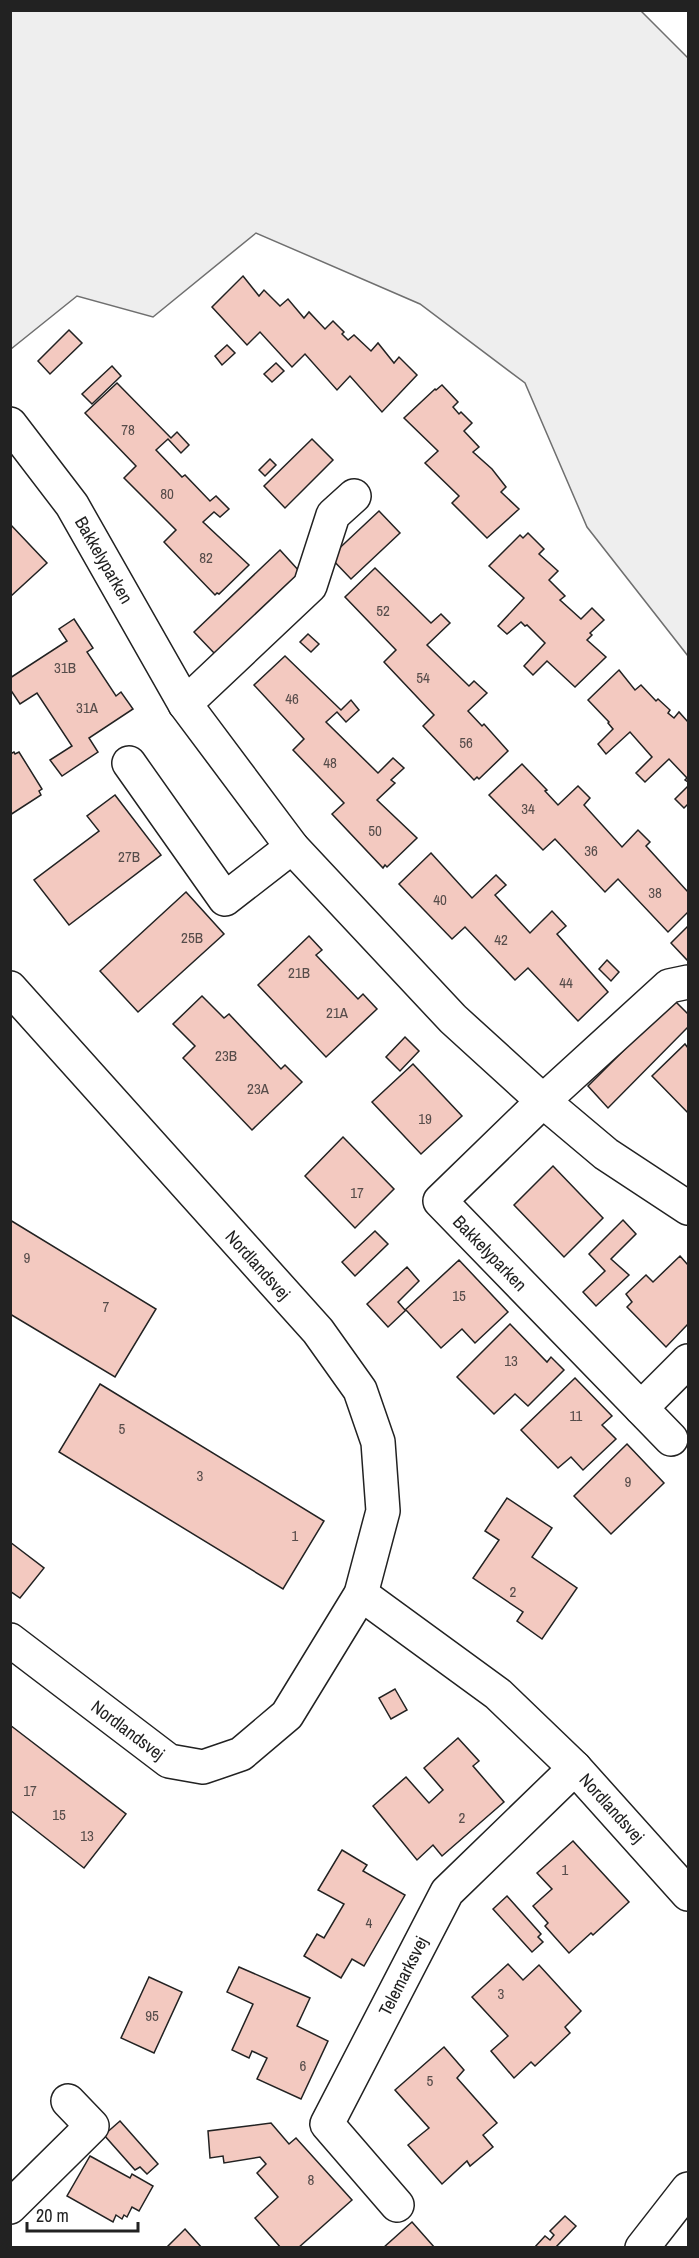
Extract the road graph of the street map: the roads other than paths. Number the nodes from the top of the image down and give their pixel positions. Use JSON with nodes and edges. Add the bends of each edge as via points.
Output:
{"nodes":[{"id":1,"x":10,"y":424,"type":"edge"},
{"id":2,"x":354,"y":496,"type":"dead end"},
{"id":3,"x":186,"y":704,"type":"junction"},
{"id":4,"x":129,"y":763,"type":"dead end"},
{"id":5,"x":292,"y":847,"type":"junction"},
{"id":6,"x":688,"y":982,"type":"edge"},
{"id":7,"x":10,"y":988,"type":"edge"},
{"id":8,"x":543,"y":1101,"type":"junction"},
{"id":9,"x":688,"y":1208,"type":"edge"},
{"id":10,"x":688,"y":1361,"type":"edge"},
{"id":11,"x":640,"y":1408,"type":"junction"},
{"id":12,"x":670,"y":1439,"type":"dead end"},
{"id":13,"x":361,"y":1594,"type":"junction"},
{"id":14,"x":10,"y":1640,"type":"edge"},
{"id":15,"x":575,"y":1768,"type":"junction"},
{"id":16,"x":688,"y":1894,"type":"edge"},
{"id":17,"x":68,"y":2101,"type":"dead end"},
{"id":18,"x":688,"y":2189,"type":"edge"},
{"id":19,"x":397,"y":2205,"type":"dead end"},
{"id":20,"x":10,"y":2207,"type":"edge"},
{"id":21,"x":642,"y":2247,"type":"edge"}],
"edges":[{"from":1,"to":3,"type":"street","name":"Bakkelyparken","via":[[72,506]]},
{"from":2,"to":3,"type":"street","via":[[333,515],[310,586]]},
{"from":3,"to":5,"type":"street","name":"Bakkelyparken"},
{"from":4,"to":5,"type":"street","via":[[225,899]]},
{"from":5,"to":8,"type":"street","name":"Bakkelyparken","via":[[453,1019]]},
{"from":6,"to":8,"type":"street","name":"Bakkelyparken","via":[[669,986]]},
{"from":7,"to":13,"type":"street","name":"Nordlandsvej","via":[[318,1331],[360,1390],[378,1442],[383,1511]]},
{"from":8,"to":9,"type":"street","name":"Bakkelyparken","via":[[606,1154]]},
{"from":8,"to":11,"type":"street","name":"Bakkelyparken","via":[[440,1201]]},
{"from":10,"to":11,"type":"street"},
{"from":11,"to":12,"type":"street","name":"Bakkelyparken"},
{"from":13,"to":14,"type":"street","name":"Nordlandsvej","via":[[287,1715],[241,1754],[203,1767],[169,1761]]},
{"from":13,"to":15,"type":"street","name":"Nordlandsvej","via":[[498,1694]]},
{"from":15,"to":16,"type":"street","name":"Nordlandsvej"},
{"from":15,"to":19,"type":"street","name":"Telemarksvej","via":[[447,1892],[327,2124]]},
{"from":17,"to":20,"type":"street","via":[[92,2126]]},
{"from":18,"to":21,"type":"street"}]}
